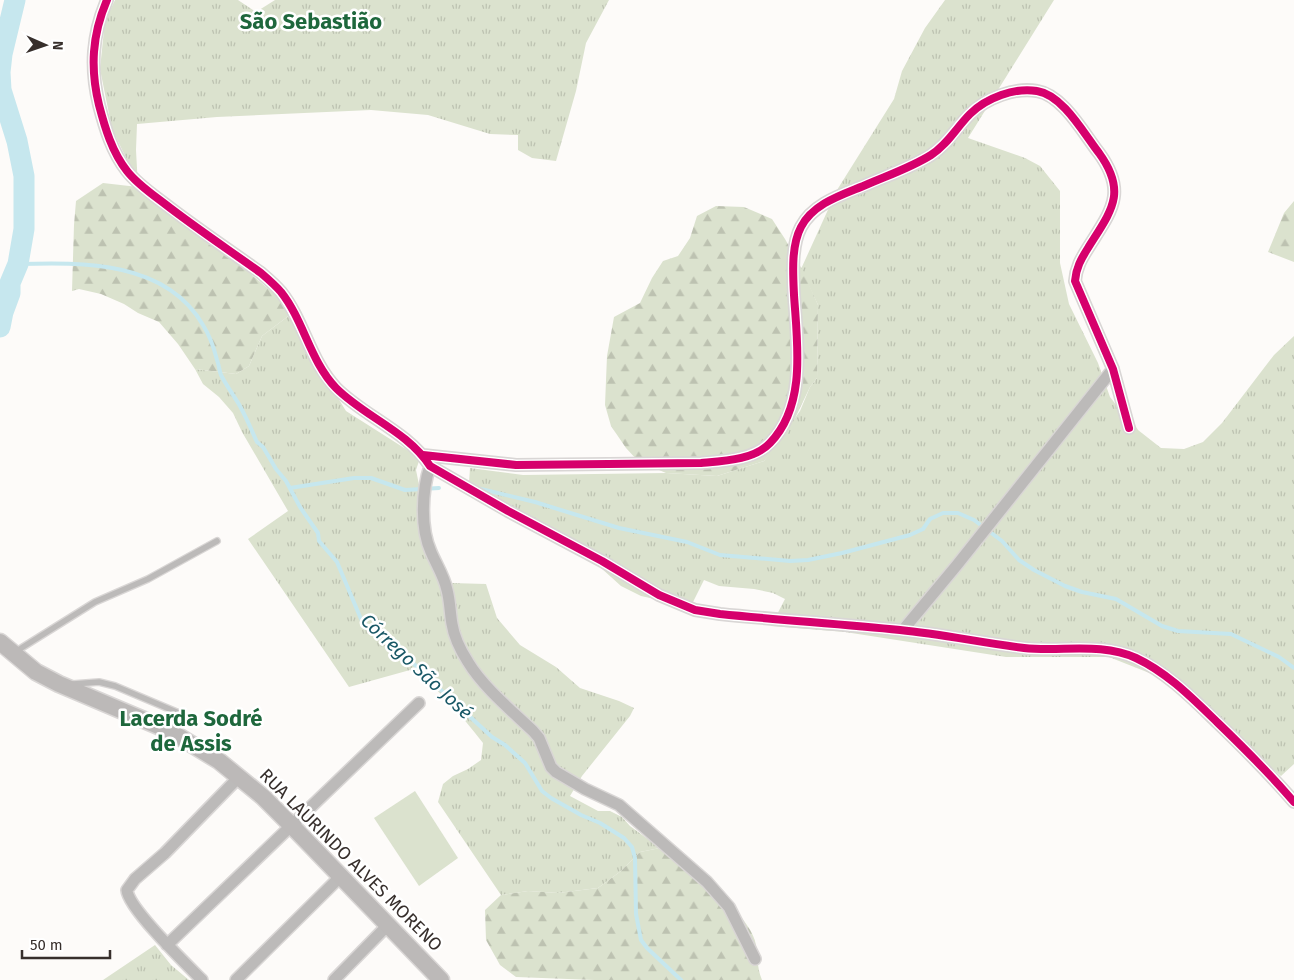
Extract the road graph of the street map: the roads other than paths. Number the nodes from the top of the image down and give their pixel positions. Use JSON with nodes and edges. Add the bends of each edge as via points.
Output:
{"nodes":[{"id":1,"x":107,"y":0,"type":"edge"},
{"id":2,"x":1113,"y":369,"type":"junction"},
{"id":3,"x":1129,"y":428,"type":"dead end"},
{"id":4,"x":423,"y":455,"type":"junction"},
{"id":5,"x":430,"y":466,"type":"junction"},
{"id":6,"x":217,"y":541,"type":"dead end"},
{"id":7,"x":902,"y":630,"type":"junction"},
{"id":8,"x":0,"y":642,"type":"edge"},
{"id":9,"x":13,"y":654,"type":"junction"},
{"id":10,"x":59,"y":684,"type":"junction"},
{"id":11,"x":419,"y":703,"type":"dead end"},
{"id":12,"x":186,"y":716,"type":"dead end"},
{"id":13,"x":239,"y":777,"type":"junction"},
{"id":14,"x":1294,"y":802,"type":"edge"},
{"id":15,"x":291,"y":825,"type":"junction"},
{"id":16,"x":341,"y":876,"type":"junction"},
{"id":17,"x":387,"y":926,"type":"junction"},
{"id":18,"x":167,"y":944,"type":"junction"},
{"id":19,"x":755,"y":959,"type":"dead end"},
{"id":20,"x":438,"y":979,"type":"edge"},
{"id":21,"x":202,"y":980,"type":"edge"},
{"id":22,"x":236,"y":980,"type":"edge"},
{"id":23,"x":334,"y":980,"type":"edge"}],
"edges":[{"from":1,"to":4,"type":"street","via":[[97,32],[92,67],[94,86],[108,137],[128,172],[194,227],[270,281],[291,307],[314,356],[336,388]]},
{"from":2,"to":3,"type":"street"},
{"from":2,"to":4,"type":"street","via":[[1075,281],[1079,262],[1113,204],[1113,178],[1108,166],[1062,105],[1045,93],[1018,91],[1001,95],[971,113],[949,140],[931,155],[847,192],[810,214],[801,227],[796,244],[796,378],[791,408],[770,444],[732,460],[702,463],[516,465]]},
{"from":2,"to":7,"type":"street"},
{"from":4,"to":5,"type":"street"},
{"from":5,"to":7,"type":"street","via":[[659,595],[695,610]]},
{"from":5,"to":19,"type":"street","via":[[423,500],[426,532],[430,550],[447,588],[456,639],[468,663],[539,738],[556,772],[619,805],[711,887],[729,907]]},
{"from":6,"to":9,"type":"lane","via":[[148,579],[95,602]]},
{"from":7,"to":14,"type":"street","via":[[1025,648],[1117,651],[1134,657],[1172,681],[1271,774]]},
{"from":8,"to":9,"type":"street","name":"RUA LAURINDO ALVES MORENO"},
{"from":9,"to":10,"type":"street","name":"RUA LAURINDO ALVES MORENO","via":[[36,672]]},
{"from":10,"to":12,"type":"lane","via":[[99,682]]},
{"from":10,"to":13,"type":"street","name":"RUA LAURINDO ALVES MORENO","via":[[170,731]]},
{"from":11,"to":15,"type":"street"},
{"from":13,"to":15,"type":"street","name":"RUA LAURINDO ALVES MORENO"},
{"from":13,"to":18,"type":"street","via":[[126,890]]},
{"from":15,"to":16,"type":"street","name":"RUA LAURINDO ALVES MORENO"},
{"from":15,"to":18,"type":"street"},
{"from":16,"to":17,"type":"street","name":"RUA LAURINDO ALVES MORENO"},
{"from":16,"to":22,"type":"street"},
{"from":17,"to":20,"type":"street","name":"RUA LAURINDO ALVES MORENO"},
{"from":17,"to":23,"type":"street"},
{"from":18,"to":21,"type":"street"}]}
